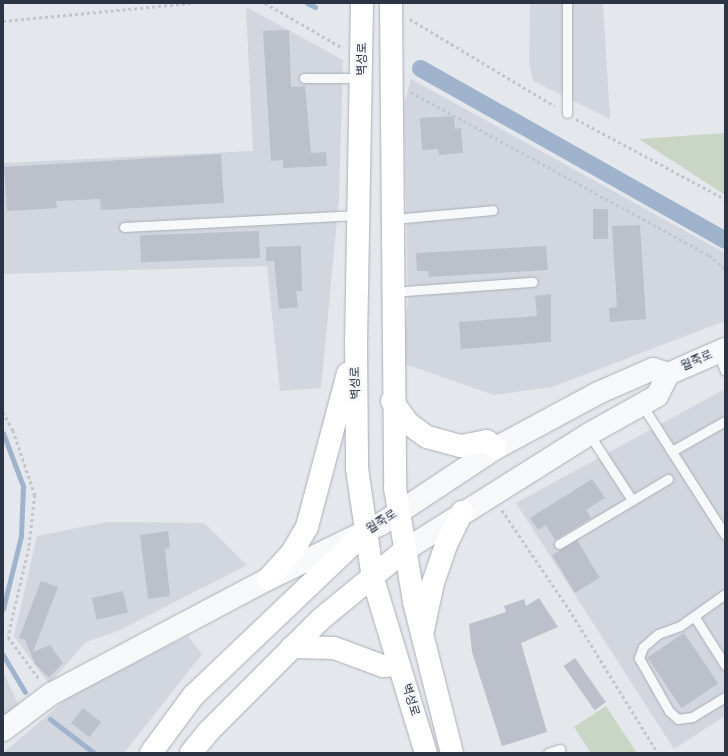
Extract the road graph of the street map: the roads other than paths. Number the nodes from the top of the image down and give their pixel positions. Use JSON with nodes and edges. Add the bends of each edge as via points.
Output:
{"nodes":[{"id":1,"x":362,"y":3,"type":"edge"},
{"id":2,"x":391,"y":3,"type":"edge"},
{"id":3,"x":567,"y":3,"type":"edge"},
{"id":4,"x":363,"y":70,"type":"junction"},
{"id":5,"x":304,"y":78,"type":"dead end"},
{"id":6,"x":567,"y":113,"type":"dead end"},
{"id":7,"x":493,"y":210,"type":"dead end"},
{"id":8,"x":361,"y":215,"type":"junction"},
{"id":9,"x":391,"y":219,"type":"junction"},
{"id":10,"x":124,"y":227,"type":"dead end"},
{"id":11,"x":533,"y":282,"type":"dead end"},
{"id":12,"x":391,"y":292,"type":"junction"},
{"id":13,"x":356,"y":341,"type":"junction"},
{"id":14,"x":723,"y":357,"type":"edge"},
{"id":15,"x":668,"y":374,"type":"junction"},
{"id":16,"x":392,"y":401,"type":"junction"},
{"id":17,"x":642,"y":406,"type":"junction"},
{"id":18,"x":725,"y":421,"type":"edge"},
{"id":19,"x":589,"y":434,"type":"junction"},
{"id":20,"x":496,"y":448,"type":"junction"},
{"id":21,"x":672,"y":452,"type":"junction"},
{"id":22,"x":668,"y":479,"type":"dead end"},
{"id":23,"x":632,"y":500,"type":"junction"},
{"id":24,"x":397,"y":512,"type":"junction"},
{"id":25,"x":462,"y":512,"type":"junction"},
{"id":26,"x":366,"y":531,"type":"junction"},
{"id":27,"x":725,"y":535,"type":"edge"},
{"id":28,"x":559,"y":544,"type":"dead end"},
{"id":29,"x":405,"y":550,"type":"junction"},
{"id":30,"x":372,"y":573,"type":"junction"},
{"id":31,"x":268,"y":579,"type":"junction"},
{"id":32,"x":725,"y":594,"type":"edge"},
{"id":33,"x":694,"y":616,"type":"junction"},
{"id":34,"x":422,"y":637,"type":"junction"},
{"id":35,"x":292,"y":647,"type":"junction"},
{"id":36,"x":399,"y":665,"type":"junction"},
{"id":37,"x":725,"y":665,"type":"edge"},
{"id":38,"x":725,"y":697,"type":"edge"},
{"id":39,"x":3,"y":730,"type":"edge"},
{"id":40,"x":560,"y":749,"type":"dead end"},
{"id":41,"x":151,"y":753,"type":"edge"},
{"id":42,"x":191,"y":753,"type":"edge"},
{"id":43,"x":426,"y":753,"type":"edge"},
{"id":44,"x":452,"y":753,"type":"edge"},
{"id":45,"x":548,"y":753,"type":"edge"}],
"edges":[{"from":1,"to":4,"type":"main road","name":"벽성로"},
{"from":2,"to":9,"type":"main road"},
{"from":3,"to":6,"type":"lane"},
{"from":4,"to":5,"type":"lane"},
{"from":4,"to":8,"type":"main road","name":"벽성로"},
{"from":7,"to":9,"type":"lane"},
{"from":8,"to":10,"type":"lane"},
{"from":8,"to":13,"type":"main road","name":"벽성로"},
{"from":9,"to":12,"type":"main road"},
{"from":11,"to":12,"type":"lane"},
{"from":12,"to":16,"type":"main road"},
{"from":13,"to":26,"type":"main road","name":"벽성로","via":[[357,468]]},
{"from":13,"to":31,"type":"main road","via":[[307,527],[293,551]]},
{"from":14,"to":15,"type":"street","name":"월죽로"},
{"from":15,"to":17,"type":"street","name":"월죽로","via":[[657,396]]},
{"from":15,"to":20,"type":"street","name":"월죽로","via":[[653,369],[605,390]]},
{"from":16,"to":20,"type":"main road","via":[[409,424],[427,437],[461,446],[487,441]]},
{"from":16,"to":24,"type":"main road"},
{"from":17,"to":19,"type":"street","name":"월죽로"},
{"from":17,"to":21,"type":"lane"},
{"from":18,"to":21,"type":"lane"},
{"from":19,"to":23,"type":"lane"},
{"from":19,"to":25,"type":"street","name":"월죽로"},
{"from":20,"to":24,"type":"street","name":"월죽로"},
{"from":21,"to":27,"type":"lane"},
{"from":22,"to":23,"type":"lane"},
{"from":23,"to":28,"type":"lane"},
{"from":24,"to":26,"type":"street","name":"월죽로"},
{"from":24,"to":29,"type":"main road"},
{"from":25,"to":29,"type":"street","name":"월죽로"},
{"from":25,"to":34,"type":"main road","via":[[446,545],[433,583]]},
{"from":26,"to":30,"type":"main road","name":"벽성로"},
{"from":26,"to":31,"type":"street"},
{"from":26,"to":41,"type":"main road","name":"월죽로","via":[[192,696]]},
{"from":29,"to":30,"type":"main road","name":"월죽로"},
{"from":29,"to":34,"type":"main road"},
{"from":30,"to":35,"type":"main road","name":"월죽로"},
{"from":30,"to":36,"type":"main road","name":"벽성로"},
{"from":31,"to":39,"type":"street","via":[[51,694]]},
{"from":32,"to":33,"type":"lane"},
{"from":33,"to":37,"type":"lane"},
{"from":33,"to":38,"type":"lane","via":[[658,634],[644,647],[639,658],[669,711],[678,719],[692,717]]},
{"from":34,"to":44,"type":"main road"},
{"from":35,"to":36,"type":"main road","via":[[334,648],[383,666]]},
{"from":35,"to":42,"type":"main road","name":"월죽로","via":[[208,730]]},
{"from":36,"to":43,"type":"main road","name":"벽성로"},
{"from":40,"to":45,"type":"lane"}]}
